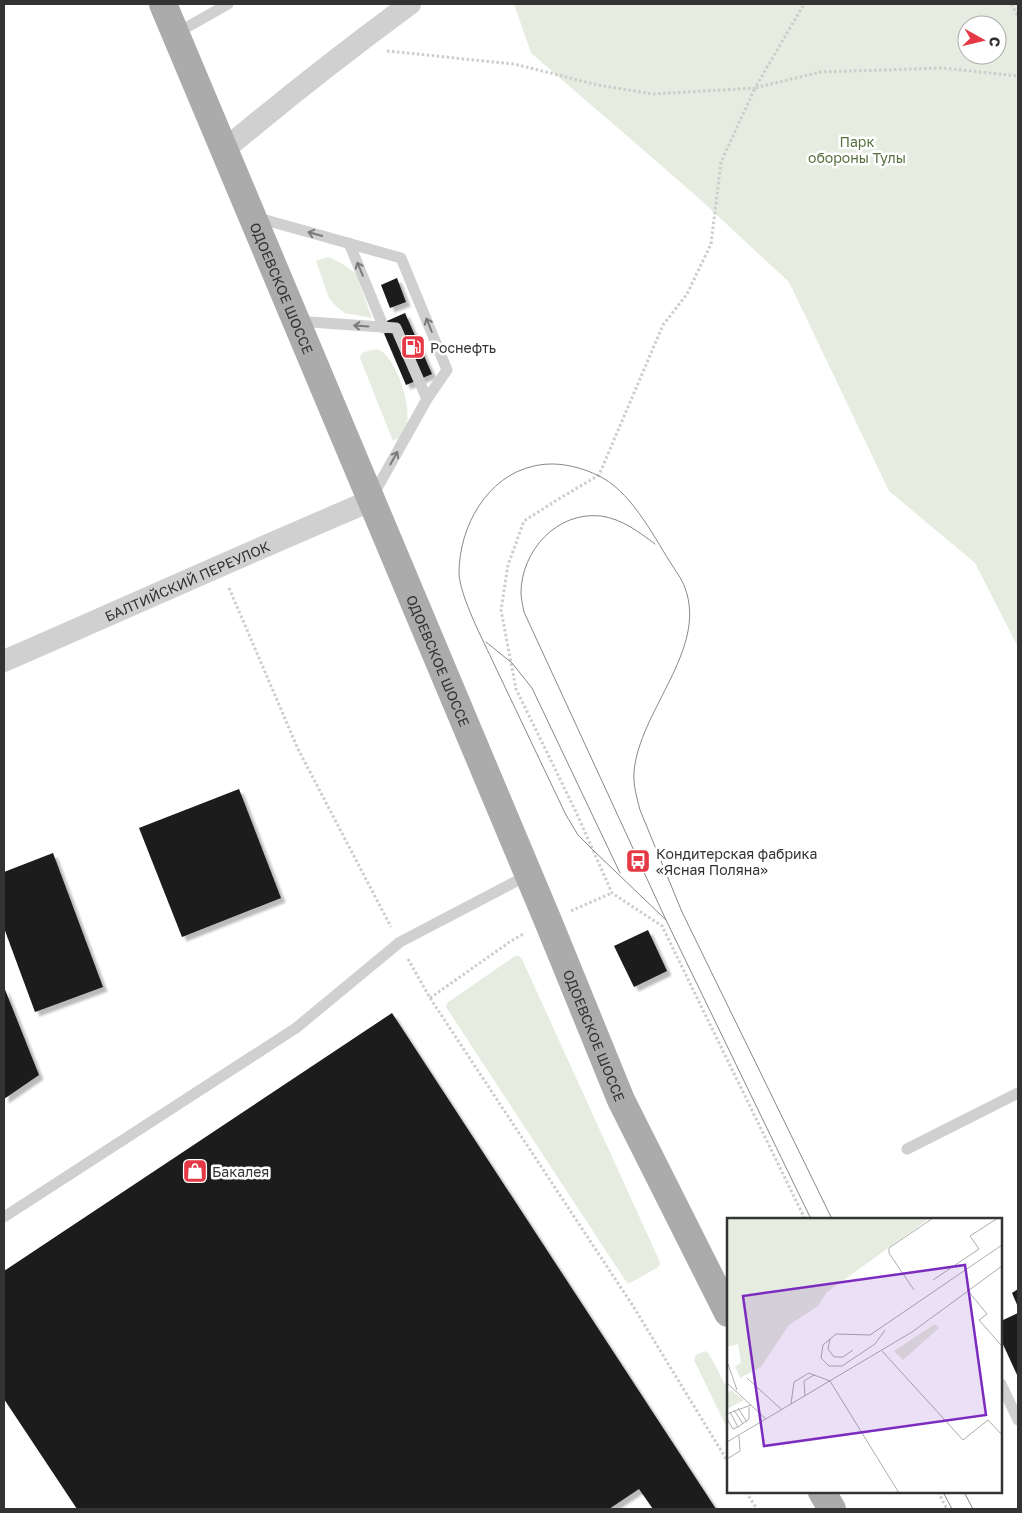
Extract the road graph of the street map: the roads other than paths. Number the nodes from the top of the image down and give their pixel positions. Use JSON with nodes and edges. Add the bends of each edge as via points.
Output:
{"nodes":[{"id":1,"x":163,"y":4,"type":"edge"},
{"id":2,"x":228,"y":4,"type":"edge"},
{"id":3,"x":410,"y":4,"type":"edge"},
{"id":4,"x":175,"y":34,"type":"junction"},
{"id":5,"x":224,"y":150,"type":"junction"},
{"id":6,"x":252,"y":216,"type":"junction"},
{"id":7,"x":349,"y":243,"type":"junction"},
{"id":8,"x":296,"y":321,"type":"junction"},
{"id":9,"x":384,"y":328,"type":"junction"},
{"id":10,"x":427,"y":399,"type":"junction"},
{"id":11,"x":370,"y":501,"type":"junction"},
{"id":12,"x":4,"y":661,"type":"edge"},
{"id":13,"x":528,"y":875,"type":"junction"},
{"id":14,"x":1018,"y":1093,"type":"edge"},
{"id":15,"x":907,"y":1149,"type":"dead end"},
{"id":16,"x":4,"y":1217,"type":"edge"},
{"id":17,"x":727,"y":1311,"type":"edge"},
{"id":18,"x":1002,"y":1386,"type":"edge"},
{"id":19,"x":1018,"y":1420,"type":"edge"},
{"id":20,"x":823,"y":1493,"type":"edge"},
{"id":21,"x":832,"y":1509,"type":"edge"}],
"edges":[{"from":1,"to":4,"type":"main road","name":"ОДОЕВСКОЕ ШОССЕ"},
{"from":2,"to":4,"type":"lane"},
{"from":3,"to":5,"type":"street","via":[[351,47]]},
{"from":4,"to":5,"type":"main road","name":"ОДОЕВСКОЕ ШОССЕ"},
{"from":5,"to":6,"type":"main road","name":"ОДОЕВСКОЕ ШОССЕ"},
{"from":7,"to":6,"type":"lane","one_way":true},
{"from":6,"to":8,"type":"main road","name":"ОДОЕВСКОЕ ШОССЕ"},
{"from":9,"to":7,"type":"lane","one_way":true},
{"from":10,"to":7,"type":"lane","one_way":true,"via":[[447,370],[402,258]]},
{"from":9,"to":8,"type":"lane","one_way":true},
{"from":8,"to":11,"type":"main road","name":"ОДОЕВСКОЕ ШОССЕ"},
{"from":9,"to":10,"type":"lane","via":[[396,328]]},
{"from":11,"to":10,"type":"lane","one_way":true},
{"from":11,"to":12,"type":"street","name":"БАЛТИЙСКИЙ ПЕРЕУЛОК"},
{"from":11,"to":13,"type":"main road","name":"ОДОЕВСКОЕ ШОССЕ"},
{"from":13,"to":16,"type":"lane","via":[[400,942],[296,1028]]},
{"from":13,"to":17,"type":"main road","name":"ОДОЕВСКОЕ ШОССЕ","via":[[621,1100]]},
{"from":14,"to":15,"type":"lane"},
{"from":18,"to":19,"type":"lane"},
{"from":20,"to":21,"type":"main road"}]}
